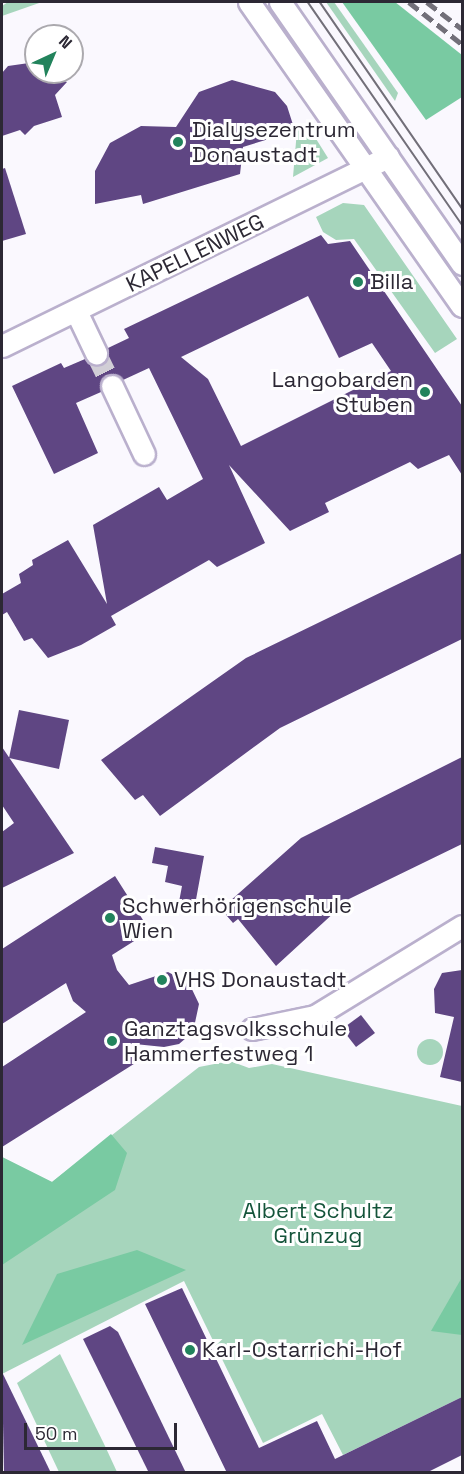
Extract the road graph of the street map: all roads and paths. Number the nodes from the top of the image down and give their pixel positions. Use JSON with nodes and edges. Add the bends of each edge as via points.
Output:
{"nodes":[{"id":1,"x":249,"y":2,"type":"edge"},
{"id":2,"x":280,"y":2,"type":"edge"},
{"id":3,"x":388,"y":157,"type":"junction"},
{"id":4,"x":368,"y":169,"type":"junction"},
{"id":5,"x":462,"y":264,"type":"edge"},
{"id":6,"x":462,"y":306,"type":"edge"},
{"id":7,"x":76,"y":311,"type":"junction"},
{"id":8,"x":2,"y":346,"type":"edge"},
{"id":9,"x":96,"y":353,"type":"tunnel mouth"},
{"id":10,"x":112,"y":386,"type":"tunnel mouth"},
{"id":11,"x":144,"y":454,"type":"dead end"},
{"id":12,"x":462,"y":926,"type":"edge"},
{"id":13,"x":252,"y":1029,"type":"dead end"}],
"edges":[{"from":1,"to":4,"type":"street"},
{"from":2,"to":3,"type":"street"},
{"from":3,"to":4,"type":"street","name":"KAPELLENWEG"},
{"from":3,"to":5,"type":"street"},
{"from":4,"to":6,"type":"street"},
{"from":4,"to":7,"type":"street","name":"KAPELLENWEG"},
{"from":7,"to":8,"type":"street","name":"KAPELLENWEG"},
{"from":7,"to":9,"type":"street"},
{"from":10,"to":11,"type":"street"},
{"from":12,"to":13,"type":"street","via":[[315,1016]]}]}
